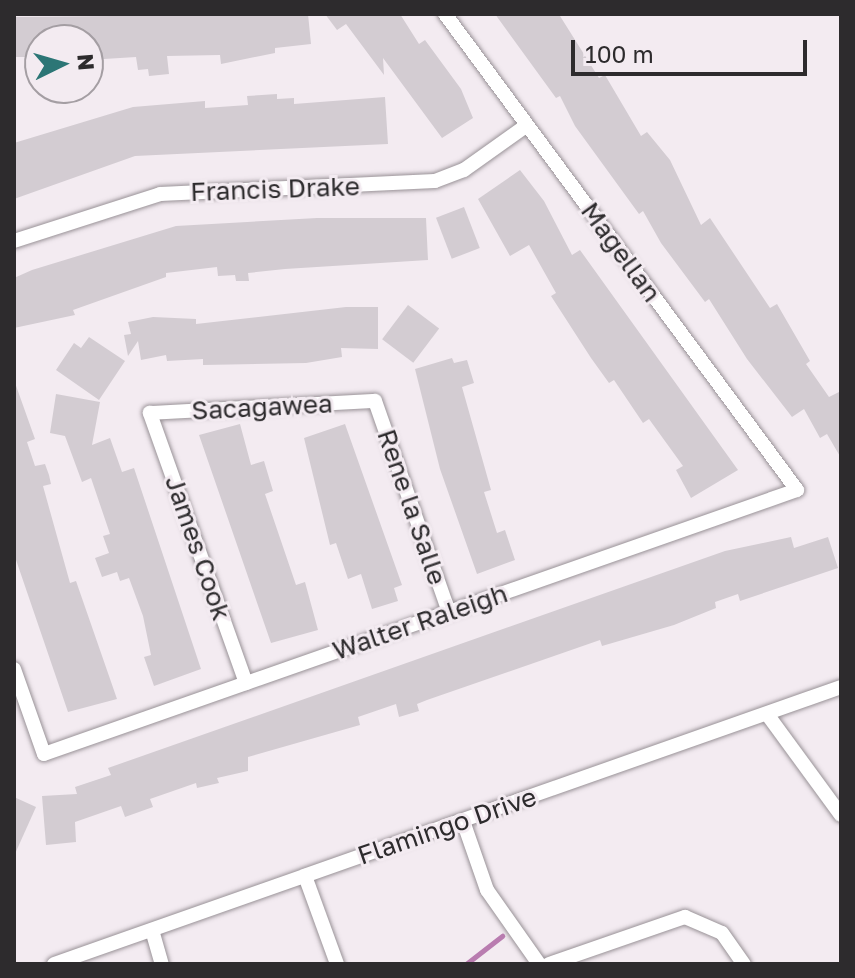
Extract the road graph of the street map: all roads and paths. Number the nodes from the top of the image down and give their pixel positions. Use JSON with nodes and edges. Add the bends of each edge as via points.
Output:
{"nodes":[{"id":1,"x":445,"y":14,"type":"edge"},
{"id":2,"x":527,"y":125,"type":"junction"},
{"id":3,"x":14,"y":241,"type":"edge"},
{"id":4,"x":375,"y":401,"type":"joint"},
{"id":5,"x":150,"y":413,"type":"joint"},
{"id":6,"x":797,"y":490,"type":"joint"},
{"id":7,"x":449,"y":612,"type":"junction"},
{"id":8,"x":14,"y":669,"type":"edge"},
{"id":9,"x":246,"y":683,"type":"junction"},
{"id":10,"x":841,"y":687,"type":"edge"},
{"id":11,"x":767,"y":714,"type":"junction"},
{"id":12,"x":841,"y":815,"type":"edge"},
{"id":13,"x":463,"y":821,"type":"junction"},
{"id":14,"x":305,"y":876,"type":"junction"},
{"id":15,"x":152,"y":930,"type":"junction"},
{"id":16,"x":54,"y":964,"type":"edge"},
{"id":17,"x":162,"y":964,"type":"edge"},
{"id":18,"x":337,"y":964,"type":"edge"},
{"id":19,"x":539,"y":964,"type":"edge"},
{"id":20,"x":549,"y":964,"type":"edge"},
{"id":21,"x":744,"y":964,"type":"edge"}],
"edges":[{"from":1,"to":2,"type":"street","name":"Magellan"},
{"from":2,"to":3,"type":"street","name":"Francis Drake","via":[[464,170],[435,181],[160,194]]},
{"from":2,"to":6,"type":"street","name":"Magellan"},
{"from":4,"to":5,"type":"street","name":"Sacagawea"},
{"from":4,"to":7,"type":"street","name":"Rene la Salle"},
{"from":5,"to":9,"type":"street","name":"James Cook"},
{"from":6,"to":7,"type":"street","name":"Walter Raleigh"},
{"from":7,"to":9,"type":"street","name":"Walter Raleigh"},
{"from":8,"to":9,"type":"street","name":"Walter Raleigh","via":[[44,754]]},
{"from":10,"to":11,"type":"street","name":"Flamingo Drive"},
{"from":11,"to":12,"type":"street"},
{"from":11,"to":13,"type":"street","name":"Flamingo Drive"},
{"from":13,"to":14,"type":"street","name":"Flamingo Drive"},
{"from":13,"to":19,"type":"street","via":[[487,890]]},
{"from":14,"to":15,"type":"street","name":"Flamingo Drive"},
{"from":14,"to":18,"type":"street"},
{"from":15,"to":16,"type":"street","name":"Flamingo Drive"},
{"from":15,"to":17,"type":"street"},
{"from":20,"to":21,"type":"street","via":[[685,917],[722,933]]}]}
